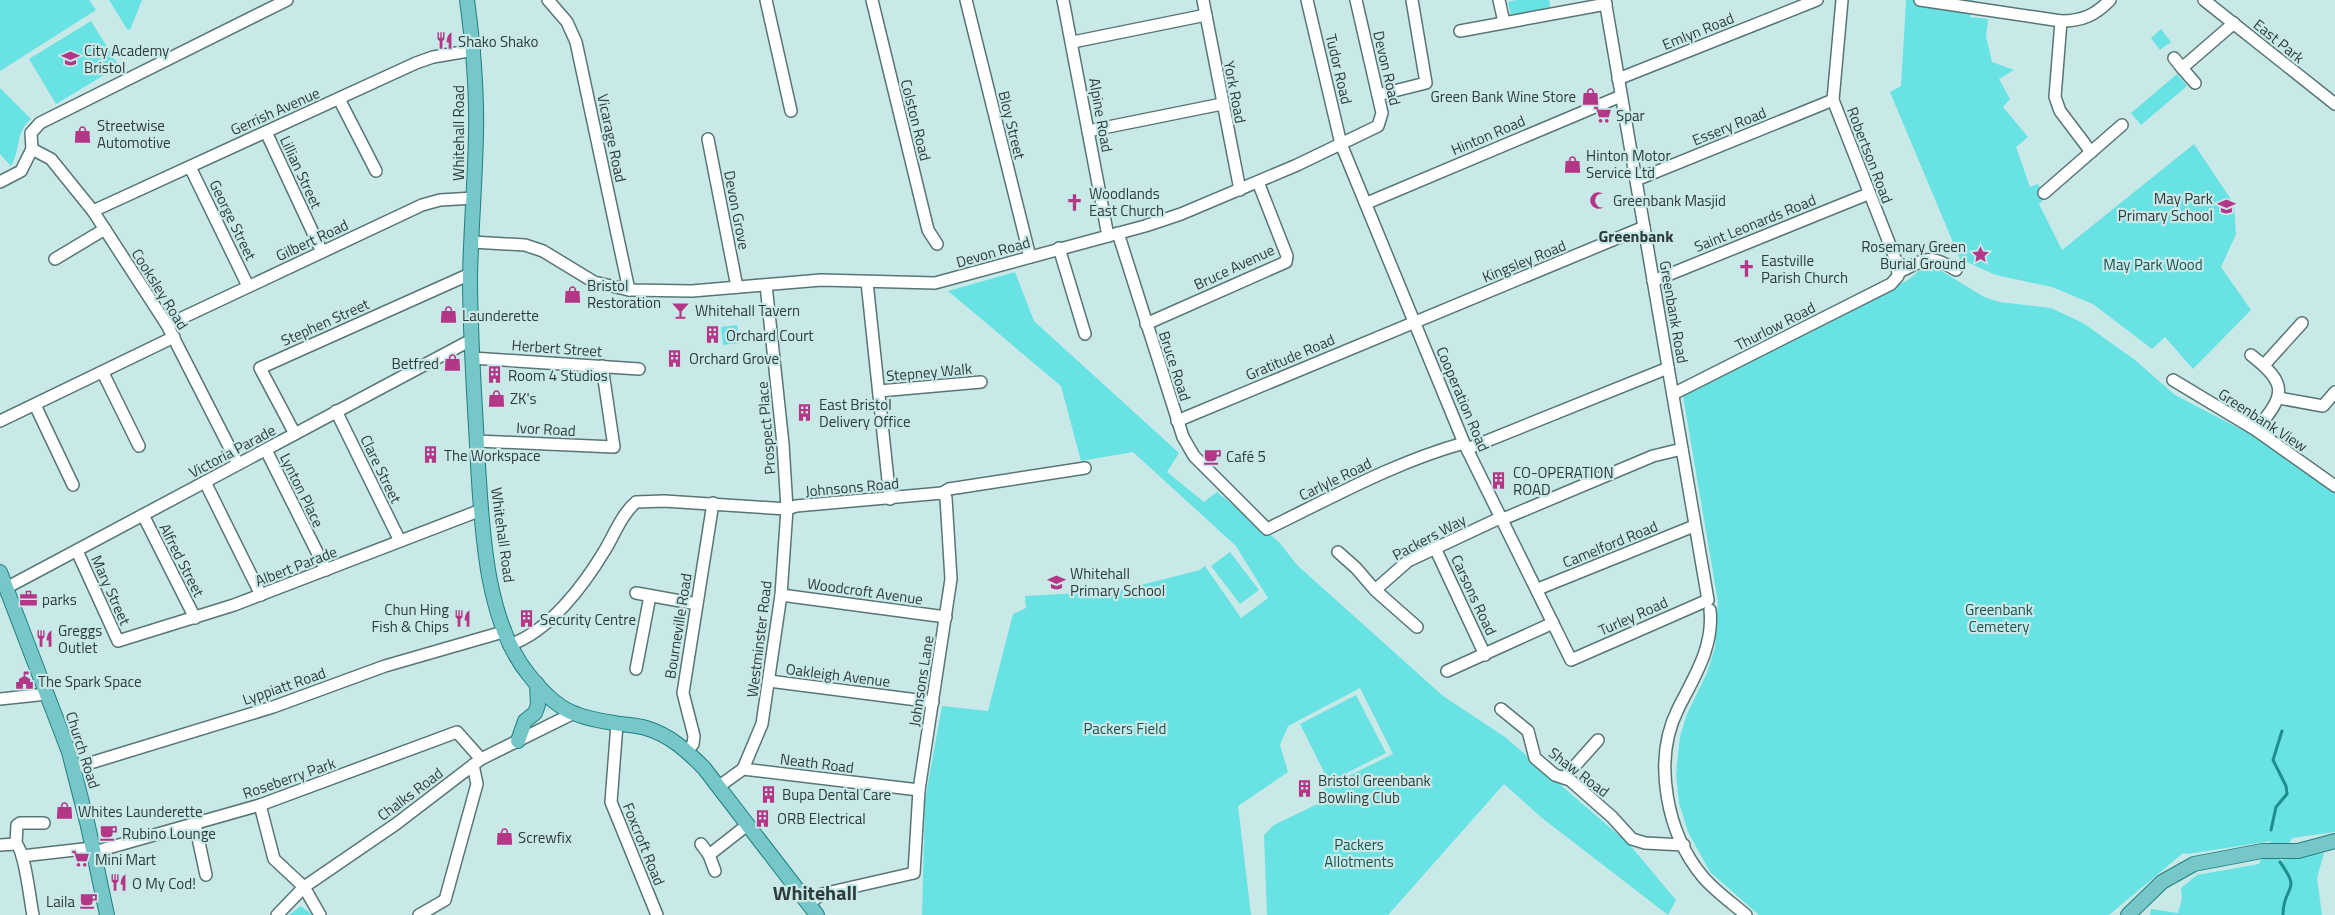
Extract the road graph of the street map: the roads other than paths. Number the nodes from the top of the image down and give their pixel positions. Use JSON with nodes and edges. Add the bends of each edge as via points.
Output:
{"nodes":[{"id":1,"x":287,"y":0,"type":"edge"},
{"id":2,"x":467,"y":0,"type":"edge"},
{"id":3,"x":548,"y":0,"type":"edge"},
{"id":4,"x":766,"y":0,"type":"edge"},
{"id":5,"x":872,"y":0,"type":"edge"},
{"id":6,"x":966,"y":0,"type":"edge"},
{"id":7,"x":1063,"y":0,"type":"edge"},
{"id":8,"x":1203,"y":0,"type":"edge"},
{"id":9,"x":1308,"y":0,"type":"edge"},
{"id":10,"x":1356,"y":0,"type":"edge"},
{"id":11,"x":1412,"y":0,"type":"edge"},
{"id":12,"x":1500,"y":0,"type":"edge"},
{"id":13,"x":1818,"y":0,"type":"edge"},
{"id":14,"x":1842,"y":0,"type":"edge"},
{"id":15,"x":1920,"y":0,"type":"edge"},
{"id":16,"x":2110,"y":0,"type":"edge"},
{"id":17,"x":2204,"y":0,"type":"edge"},
{"id":18,"x":1606,"y":2,"type":"edge"},
{"id":19,"x":1206,"y":16,"type":"junction"},
{"id":20,"x":2061,"y":21,"type":"junction"},
{"id":21,"x":1504,"y":22,"type":"junction"},
{"id":22,"x":2234,"y":23,"type":"junction"},
{"id":23,"x":1460,"y":31,"type":"dead end"},
{"id":24,"x":1073,"y":42,"type":"junction"},
{"id":25,"x":474,"y":50,"type":"junction"},
{"id":26,"x":2174,"y":58,"type":"dead end"},
{"id":27,"x":2182,"y":68,"type":"junction"},
{"id":28,"x":1618,"y":79,"type":"junction"},
{"id":29,"x":2195,"y":83,"type":"dead end"},
{"id":30,"x":1378,"y":95,"type":"junction"},
{"id":31,"x":1621,"y":96,"type":"junction"},
{"id":32,"x":339,"y":99,"type":"junction"},
{"id":33,"x":1832,"y":100,"type":"junction"},
{"id":34,"x":1222,"y":104,"type":"junction"},
{"id":35,"x":2335,"y":104,"type":"edge"},
{"id":36,"x":792,"y":111,"type":"dead end"},
{"id":37,"x":2122,"y":125,"type":"dead end"},
{"id":38,"x":1088,"y":131,"type":"junction"},
{"id":39,"x":266,"y":132,"type":"junction"},
{"id":40,"x":708,"y":139,"type":"dead end"},
{"id":41,"x":1341,"y":144,"type":"junction"},
{"id":42,"x":32,"y":149,"type":"junction"},
{"id":43,"x":2092,"y":152,"type":"junction"},
{"id":44,"x":190,"y":167,"type":"junction"},
{"id":45,"x":376,"y":171,"type":"dead end"},
{"id":46,"x":1636,"y":180,"type":"junction"},
{"id":47,"x":0,"y":182,"type":"edge"},
{"id":48,"x":1258,"y":182,"type":"junction"},
{"id":49,"x":1240,"y":190,"type":"junction"},
{"id":50,"x":2044,"y":193,"type":"dead end"},
{"id":51,"x":1868,"y":194,"type":"junction"},
{"id":52,"x":474,"y":198,"type":"junction"},
{"id":53,"x":1367,"y":203,"type":"junction"},
{"id":54,"x":93,"y":211,"type":"junction"},
{"id":55,"x":1644,"y":227,"type":"junction"},
{"id":56,"x":105,"y":229,"type":"junction"},
{"id":57,"x":1113,"y":235,"type":"junction"},
{"id":58,"x":472,"y":242,"type":"junction"},
{"id":59,"x":937,"y":244,"type":"dead end"},
{"id":60,"x":1059,"y":248,"type":"junction"},
{"id":61,"x":322,"y":252,"type":"junction"},
{"id":62,"x":1030,"y":257,"type":"junction"},
{"id":63,"x":55,"y":259,"type":"dead end"},
{"id":64,"x":1956,"y":270,"type":"dead end"},
{"id":65,"x":1899,"y":272,"type":"junction"},
{"id":66,"x":470,"y":274,"type":"junction"},
{"id":67,"x":1653,"y":281,"type":"junction"},
{"id":68,"x":867,"y":282,"type":"junction"},
{"id":69,"x":766,"y":284,"type":"junction"},
{"id":70,"x":248,"y":286,"type":"junction"},
{"id":71,"x":737,"y":287,"type":"junction"},
{"id":72,"x":629,"y":290,"type":"junction"},
{"id":73,"x":1415,"y":322,"type":"junction"},
{"id":74,"x":2302,"y":323,"type":"dead end"},
{"id":75,"x":1146,"y":324,"type":"junction"},
{"id":76,"x":167,"y":326,"type":"junction"},
{"id":77,"x":1085,"y":334,"type":"dead end"},
{"id":78,"x":174,"y":337,"type":"junction"},
{"id":79,"x":471,"y":340,"type":"junction"},
{"id":80,"x":2251,"y":354,"type":"dead end"},
{"id":81,"x":472,"y":358,"type":"junction"},
{"id":82,"x":2264,"y":365,"type":"junction"},
{"id":83,"x":602,"y":366,"type":"junction"},
{"id":84,"x":1668,"y":368,"type":"junction"},
{"id":85,"x":639,"y":369,"type":"dead end"},
{"id":86,"x":103,"y":373,"type":"junction"},
{"id":87,"x":2173,"y":380,"type":"dead end"},
{"id":88,"x":981,"y":382,"type":"dead end"},
{"id":89,"x":879,"y":392,"type":"junction"},
{"id":90,"x":2335,"y":392,"type":"edge"},
{"id":91,"x":1673,"y":394,"type":"junction"},
{"id":92,"x":2279,"y":398,"type":"junction"},
{"id":93,"x":35,"y":405,"type":"junction"},
{"id":94,"x":336,"y":411,"type":"junction"},
{"id":95,"x":0,"y":421,"type":"edge"},
{"id":96,"x":1177,"y":421,"type":"junction"},
{"id":97,"x":2256,"y":430,"type":"junction"},
{"id":98,"x":295,"y":434,"type":"junction"},
{"id":99,"x":477,"y":441,"type":"junction"},
{"id":100,"x":139,"y":446,"type":"dead end"},
{"id":101,"x":1466,"y":446,"type":"junction"},
{"id":102,"x":1682,"y":449,"type":"junction"},
{"id":103,"x":266,"y":450,"type":"junction"},
{"id":104,"x":238,"y":464,"type":"junction"},
{"id":105,"x":1086,"y":468,"type":"dead end"},
{"id":106,"x":204,"y":482,"type":"junction"},
{"id":107,"x":74,"y":485,"type":"dead end"},
{"id":108,"x":2335,"y":486,"type":"edge"},
{"id":109,"x":942,"y":493,"type":"junction"},
{"id":110,"x":1230,"y":494,"type":"joint"},
{"id":111,"x":890,"y":500,"type":"junction"},
{"id":112,"x":713,"y":503,"type":"junction"},
{"id":113,"x":787,"y":509,"type":"junction"},
{"id":114,"x":481,"y":510,"type":"junction"},
{"id":115,"x":143,"y":515,"type":"junction"},
{"id":116,"x":625,"y":516,"type":"joint"},
{"id":117,"x":1503,"y":518,"type":"junction"},
{"id":118,"x":1694,"y":526,"type":"junction"},
{"id":119,"x":400,"y":541,"type":"junction"},
{"id":120,"x":1435,"y":548,"type":"junction"},
{"id":121,"x":78,"y":550,"type":"junction"},
{"id":122,"x":1338,"y":552,"type":"dead end"},
{"id":123,"x":326,"y":570,"type":"junction"},
{"id":124,"x":0,"y":572,"type":"edge"},
{"id":125,"x":1538,"y":589,"type":"junction"},
{"id":126,"x":1375,"y":590,"type":"junction"},
{"id":127,"x":636,"y":593,"type":"dead end"},
{"id":128,"x":5,"y":595,"type":"edge"},
{"id":129,"x":262,"y":595,"type":"junction"},
{"id":130,"x":781,"y":595,"type":"junction"},
{"id":131,"x":650,"y":596,"type":"junction"},
{"id":132,"x":697,"y":604,"type":"junction"},
{"id":133,"x":1709,"y":605,"type":"junction"},
{"id":134,"x":946,"y":617,"type":"junction"},
{"id":135,"x":195,"y":618,"type":"junction"},
{"id":136,"x":1553,"y":623,"type":"junction"},
{"id":137,"x":1417,"y":627,"type":"dead end"},
{"id":138,"x":506,"y":638,"type":"junction"},
{"id":139,"x":118,"y":641,"type":"joint"},
{"id":140,"x":1485,"y":655,"type":"junction"},
{"id":141,"x":1570,"y":660,"type":"joint"},
{"id":142,"x":636,"y":669,"type":"dead end"},
{"id":143,"x":1447,"y":671,"type":"dead end"},
{"id":144,"x":769,"y":681,"type":"junction"},
{"id":145,"x":536,"y":683,"type":"junction"},
{"id":146,"x":47,"y":694,"type":"junction"},
{"id":147,"x":0,"y":699,"type":"edge"},
{"id":148,"x":933,"y":702,"type":"junction"},
{"id":149,"x":1501,"y":709,"type":"dead end"},
{"id":150,"x":572,"y":714,"type":"junction"},
{"id":151,"x":617,"y":724,"type":"junction"},
{"id":152,"x":1598,"y":740,"type":"dead end"},
{"id":153,"x":518,"y":741,"type":"junction"},
{"id":154,"x":687,"y":751,"type":"junction"},
{"id":155,"x":477,"y":762,"type":"junction"},
{"id":156,"x":74,"y":768,"type":"junction"},
{"id":157,"x":742,"y":769,"type":"junction"},
{"id":158,"x":1564,"y":778,"type":"junction"},
{"id":159,"x":718,"y":787,"type":"junction"},
{"id":160,"x":919,"y":790,"type":"junction"},
{"id":161,"x":260,"y":805,"type":"junction"},
{"id":162,"x":44,"y":823,"type":"dead end"},
{"id":163,"x":194,"y":824,"type":"junction"},
{"id":164,"x":746,"y":826,"type":"junction"},
{"id":165,"x":2335,"y":841,"type":"edge"},
{"id":166,"x":16,"y":844,"type":"junction"},
{"id":167,"x":700,"y":844,"type":"dead end"},
{"id":168,"x":0,"y":845,"type":"edge"},
{"id":169,"x":1684,"y":845,"type":"junction"},
{"id":170,"x":93,"y":850,"type":"junction"},
{"id":171,"x":709,"y":855,"type":"junction"},
{"id":172,"x":22,"y":856,"type":"junction"},
{"id":173,"x":715,"y":870,"type":"dead end"},
{"id":174,"x":206,"y":875,"type":"dead end"},
{"id":175,"x":304,"y":888,"type":"junction"},
{"id":176,"x":808,"y":904,"type":"junction"},
{"id":177,"x":424,"y":914,"type":"edge"},
{"id":178,"x":32,"y":915,"type":"edge"},
{"id":179,"x":107,"y":915,"type":"edge"},
{"id":180,"x":277,"y":915,"type":"edge"},
{"id":181,"x":320,"y":915,"type":"edge"},
{"id":182,"x":657,"y":915,"type":"edge"},
{"id":183,"x":817,"y":915,"type":"edge"},
{"id":184,"x":1746,"y":915,"type":"edge"},
{"id":185,"x":2128,"y":915,"type":"edge"}],
"edges":[{"from":1,"to":42,"type":"street","via":[[40,123],[31,133]]},
{"from":2,"to":25,"type":"main road","name":"Whitehall Road"},
{"from":3,"to":72,"type":"street","name":"Vicarage Road","via":[[567,22],[576,42]]},
{"from":4,"to":36,"type":"street"},
{"from":5,"to":59,"type":"street","name":"Colston Road","via":[[928,230]]},
{"from":6,"to":62,"type":"street","name":"Bloy Street"},
{"from":7,"to":24,"type":"street","name":"Alpine Road"},
{"from":8,"to":19,"type":"street","name":"York Road"},
{"from":9,"to":41,"type":"street","name":"Tudor Road"},
{"from":10,"to":30,"type":"street","name":"Devon Road"},
{"from":11,"to":30,"type":"street","via":[[1426,83]]},
{"from":12,"to":21,"type":"street"},
{"from":13,"to":28,"type":"street","name":"Emlyn Road"},
{"from":14,"to":33,"type":"street","name":"Robertson Road"},
{"from":15,"to":20,"type":"street"},
{"from":16,"to":20,"type":"street","via":[[2097,13],[2079,21]]},
{"from":17,"to":22,"type":"street","name":"East Park"},
{"from":18,"to":21,"type":"street"},
{"from":18,"to":28,"type":"street","name":"Greenbank Road"},
{"from":19,"to":24,"type":"street"},
{"from":19,"to":34,"type":"street","name":"York Road"},
{"from":20,"to":43,"type":"street","via":[[2055,97],[2060,111]]},
{"from":21,"to":23,"type":"street"},
{"from":22,"to":27,"type":"street"},
{"from":22,"to":35,"type":"street","name":"East Park"},
{"from":24,"to":38,"type":"street","name":"Alpine Road"},
{"from":25,"to":32,"type":"street","name":"Gerrish Avenue","via":[[416,63]]},
{"from":25,"to":52,"type":"main road","name":"Whitehall Road"},
{"from":26,"to":27,"type":"street"},
{"from":27,"to":29,"type":"street"},
{"from":28,"to":31,"type":"street","name":"Greenbank Road"},
{"from":30,"to":41,"type":"street","name":"Devon Road","via":[[1382,117],[1380,125]]},
{"from":31,"to":46,"type":"street","name":"Greenbank Road"},
{"from":31,"to":53,"type":"street","name":"Hinton Road"},
{"from":32,"to":39,"type":"street","name":"Gerrish Avenue"},
{"from":32,"to":45,"type":"street"},
{"from":33,"to":46,"type":"street","name":"Essery Road"},
{"from":33,"to":51,"type":"street","name":"Robertson Road"},
{"from":34,"to":38,"type":"street"},
{"from":34,"to":49,"type":"street","name":"York Road"},
{"from":37,"to":43,"type":"street"},
{"from":38,"to":57,"type":"street","name":"Alpine Road"},
{"from":39,"to":44,"type":"street","name":"Gerrish Avenue"},
{"from":39,"to":61,"type":"street","name":"Lillian Street"},
{"from":40,"to":71,"type":"street","name":"Devon Grove"},
{"from":41,"to":48,"type":"street","name":"Devon Road"},
{"from":41,"to":53,"type":"street","name":"Cooperation Road"},
{"from":42,"to":47,"type":"street","via":[[21,171]]},
{"from":42,"to":54,"type":"street","name":"Cooksley Road","via":[[51,159]]},
{"from":43,"to":50,"type":"street"},
{"from":44,"to":54,"type":"street","name":"Gerrish Avenue"},
{"from":44,"to":70,"type":"street","name":"George Street"},
{"from":46,"to":55,"type":"street","name":"Greenbank Road"},
{"from":48,"to":49,"type":"street","name":"Devon Road"},
{"from":48,"to":75,"type":"street","name":"Bruce Avenue","via":[[1287,256],[1286,262]]},
{"from":49,"to":57,"type":"street","name":"Devon Road","via":[[1181,214]]},
{"from":51,"to":65,"type":"street","name":"Robertson Road"},
{"from":51,"to":67,"type":"street","name":"Saint Leonards Road"},
{"from":52,"to":58,"type":"main road","name":"Whitehall Road"},
{"from":52,"to":61,"type":"street","name":"Gilbert Road","via":[[440,200],[422,205]]},
{"from":53,"to":73,"type":"street","name":"Cooperation Road"},
{"from":54,"to":56,"type":"street","name":"Cooksley Road"},
{"from":55,"to":67,"type":"street","name":"Greenbank Road"},
{"from":55,"to":73,"type":"street","name":"Kingsley Road"},
{"from":56,"to":63,"type":"street"},
{"from":56,"to":76,"type":"street","name":"Cooksley Road"},
{"from":57,"to":60,"type":"street","name":"Devon Road"},
{"from":57,"to":75,"type":"street","name":"Bruce Road"},
{"from":58,"to":66,"type":"main road","name":"Whitehall Road"},
{"from":58,"to":72,"type":"street","name":"Devon Road","via":[[525,245],[594,282]]},
{"from":60,"to":62,"type":"street","name":"Devon Road"},
{"from":60,"to":77,"type":"street","via":[[1085,319]]},
{"from":61,"to":70,"type":"street","name":"Gilbert Road"},
{"from":62,"to":68,"type":"street","name":"Devon Road","via":[[935,283]]},
{"from":64,"to":65,"type":"street","via":[[1931,258]]},
{"from":65,"to":91,"type":"street","name":"Thurlow Road","via":[[1891,284]]},
{"from":66,"to":79,"type":"main road","name":"Whitehall Road"},
{"from":66,"to":98,"type":"street","name":"Stephen Street","via":[[260,368]]},
{"from":67,"to":84,"type":"street","name":"Greenbank Road"},
{"from":68,"to":69,"type":"street","name":"Devon Road","via":[[821,280]]},
{"from":68,"to":89,"type":"street"},
{"from":69,"to":71,"type":"street","name":"Devon Road"},
{"from":69,"to":113,"type":"street","name":"Prospect Place"},
{"from":70,"to":76,"type":"street","name":"Gilbert Road"},
{"from":71,"to":72,"type":"street","name":"Devon Road","via":[[692,291]]},
{"from":73,"to":96,"type":"street","name":"Gratitude Road"},
{"from":73,"to":101,"type":"street","name":"Cooperation Road"},
{"from":74,"to":82,"type":"street"},
{"from":75,"to":96,"type":"street","name":"Bruce Road"},
{"from":76,"to":78,"type":"street","name":"Cooksley Road"},
{"from":78,"to":86,"type":"street"},
{"from":78,"to":104,"type":"street","name":"Cooksley Road"},
{"from":79,"to":81,"type":"main road","name":"Whitehall Road"},
{"from":79,"to":94,"type":"street","name":"Victoria Parade"},
{"from":80,"to":82,"type":"street"},
{"from":81,"to":83,"type":"street","name":"Herbert Street"},
{"from":81,"to":99,"type":"main road","name":"Whitehall Road"},
{"from":82,"to":92,"type":"street","via":[[2277,382]]},
{"from":83,"to":85,"type":"street","name":"Herbert Street"},
{"from":83,"to":99,"type":"street","name":"Ivor Road","via":[[614,447]]},
{"from":84,"to":91,"type":"street","name":"Greenbank Road"},
{"from":84,"to":101,"type":"street","name":"Carlyle Road"},
{"from":86,"to":93,"type":"street"},
{"from":86,"to":100,"type":"street"},
{"from":87,"to":97,"type":"street","name":"Greenbank View"},
{"from":88,"to":89,"type":"street","name":"Stepney Walk"},
{"from":89,"to":111,"type":"street"},
{"from":90,"to":92,"type":"street","via":[[2323,406]]},
{"from":91,"to":102,"type":"street","name":"Greenbank Road"},
{"from":92,"to":97,"type":"street"},
{"from":93,"to":95,"type":"street"},
{"from":93,"to":107,"type":"street"},
{"from":94,"to":98,"type":"street","name":"Victoria Parade"},
{"from":94,"to":119,"type":"street","name":"Clare Street"},
{"from":96,"to":110,"type":"street","name":"Bruce Road","via":[[1194,456]]},
{"from":97,"to":108,"type":"street","name":"Greenbank View"},
{"from":98,"to":103,"type":"street","name":"Victoria Parade"},
{"from":99,"to":114,"type":"main road","name":"Whitehall Road"},
{"from":101,"to":110,"type":"street","name":"Carlyle Road","via":[[1434,451],[1393,468],[1267,529]]},
{"from":101,"to":117,"type":"street","name":"Cooperation Road"},
{"from":102,"to":117,"type":"street","name":"Packers Way","via":[[1653,456]]},
{"from":102,"to":118,"type":"street","name":"Greenbank Road"},
{"from":103,"to":104,"type":"street","name":"Victoria Parade"},
{"from":103,"to":123,"type":"street","name":"Lynton Place"},
{"from":104,"to":106,"type":"street","name":"Victoria Parade"},
{"from":105,"to":109,"type":"street","name":"Johnsons Road","via":[[949,489]]},
{"from":106,"to":115,"type":"street","name":"Victoria Parade"},
{"from":106,"to":129,"type":"street"},
{"from":109,"to":111,"type":"street","name":"Johnsons Road"},
{"from":109,"to":134,"type":"street","name":"Johnsons Lane","via":[[946,498],[951,567]]},
{"from":111,"to":113,"type":"street","name":"Johnsons Road"},
{"from":112,"to":113,"type":"street","name":"Johnsons Road"},
{"from":112,"to":116,"type":"street","name":"Johnsons Road","via":[[638,502]]},
{"from":112,"to":132,"type":"street","name":"Bourneville Road"},
{"from":113,"to":130,"type":"street","name":"Westminster Road"},
{"from":114,"to":119,"type":"street","name":"Albert Parade"},
{"from":114,"to":138,"type":"main road","name":"Whitehall Road","via":[[488,564]]},
{"from":115,"to":121,"type":"street","name":"Victoria Parade"},
{"from":115,"to":135,"type":"street","name":"Alfred Street"},
{"from":116,"to":138,"type":"street","name":"Lyppiatt Road","via":[[604,552],[556,615],[538,630]]},
{"from":117,"to":120,"type":"street","name":"Packers Way"},
{"from":117,"to":125,"type":"street","name":"Cooperation Road"},
{"from":118,"to":125,"type":"street","name":"Camelford Road"},
{"from":118,"to":133,"type":"street","name":"Greenbank Road"},
{"from":119,"to":123,"type":"street","name":"Albert Parade"},
{"from":120,"to":126,"type":"street","name":"Packers Way","via":[[1401,565]]},
{"from":120,"to":140,"type":"street","name":"Carsons Road"},
{"from":121,"to":128,"type":"street","name":"Victoria Parade"},
{"from":121,"to":139,"type":"street","name":"Mary Street"},
{"from":122,"to":126,"type":"street"},
{"from":123,"to":129,"type":"street","name":"Albert Parade"},
{"from":124,"to":128,"type":"main road","name":"Church Road"},
{"from":125,"to":136,"type":"street","name":"Cooperation Road"},
{"from":126,"to":137,"type":"street"},
{"from":127,"to":131,"type":"street"},
{"from":128,"to":146,"type":"main road","name":"Church Road"},
{"from":129,"to":135,"type":"street","name":"Albert Parade"},
{"from":130,"to":134,"type":"street","name":"Woodcroft Avenue"},
{"from":130,"to":144,"type":"street","name":"Westminster Road"},
{"from":131,"to":132,"type":"street"},
{"from":131,"to":142,"type":"street"},
{"from":132,"to":154,"type":"street","name":"Bourneville Road","via":[[683,693],[694,736]]},
{"from":133,"to":141,"type":"street","name":"Turley Road"},
{"from":133,"to":169,"type":"street","name":"Greenbank Road","via":[[1708,644],[1698,672],[1677,711],[1666,754],[1668,805]]},
{"from":134,"to":148,"type":"street","name":"Johnsons Lane"},
{"from":135,"to":139,"type":"street","name":"Albert Parade"},
{"from":136,"to":140,"type":"street"},
{"from":136,"to":141,"type":"street","name":"Cooperation Road"},
{"from":138,"to":145,"type":"main road","name":"Whitehall Road"},
{"from":138,"to":156,"type":"street","name":"Lyppiatt Road","via":[[385,666],[273,707]]},
{"from":140,"to":143,"type":"street"},
{"from":144,"to":148,"type":"street","name":"Oakleigh Avenue"},
{"from":144,"to":157,"type":"street","name":"Westminster Road","via":[[762,724]]},
{"from":145,"to":150,"type":"main road","name":"Whitehall Road","via":[[553,702]]},
{"from":145,"to":153,"type":"main road","via":[[538,705],[535,713],[525,721]]},
{"from":146,"to":147,"type":"street"},
{"from":146,"to":156,"type":"main road","name":"Church Road"},
{"from":148,"to":160,"type":"street","name":"Johnsons Lane"},
{"from":149,"to":158,"type":"street","name":"Shaw Road","via":[[1528,731],[1535,758],[1555,775]]},
{"from":150,"to":151,"type":"main road","name":"Whitehall Road"},
{"from":150,"to":153,"type":"street","name":"Chalks Road"},
{"from":151,"to":154,"type":"main road","name":"Whitehall Road","via":[[647,728],[673,740]]},
{"from":151,"to":182,"type":"street","name":"Foxcroft Road","via":[[612,806]]},
{"from":152,"to":158,"type":"street"},
{"from":153,"to":155,"type":"street","name":"Chalks Road"},
{"from":154,"to":159,"type":"main road","name":"Whitehall Road"},
{"from":155,"to":161,"type":"street","name":"Roseberry Park","via":[[457,732]]},
{"from":155,"to":175,"type":"street","name":"Chalks Road"},
{"from":155,"to":177,"type":"street","via":[[477,784],[444,900]]},
{"from":156,"to":170,"type":"main road","name":"Church Road"},
{"from":157,"to":159,"type":"street"},
{"from":157,"to":160,"type":"street","name":"Neath Road"},
{"from":158,"to":169,"type":"street","name":"Shaw Road","via":[[1612,817],[1632,839]]},
{"from":159,"to":164,"type":"main road","name":"Whitehall Road"},
{"from":160,"to":176,"type":"street","name":"Johnsons Lane","via":[[914,874],[822,894]]},
{"from":161,"to":163,"type":"street","name":"Roseberry Park"},
{"from":161,"to":175,"type":"street","via":[[274,859]]},
{"from":162,"to":166,"type":"street","via":[[17,825]]},
{"from":163,"to":170,"type":"street","name":"Roseberry Park"},
{"from":163,"to":174,"type":"street"},
{"from":164,"to":171,"type":"street"},
{"from":164,"to":176,"type":"main road","name":"Whitehall Road"},
{"from":165,"to":185,"type":"main road","via":[[2298,851],[2262,851],[2206,861],[2180,870],[2162,882]]},
{"from":166,"to":168,"type":"street"},
{"from":166,"to":172,"type":"street"},
{"from":167,"to":171,"type":"street"},
{"from":169,"to":184,"type":"street","name":"Greenbank Road","via":[[1703,877]]},
{"from":170,"to":172,"type":"street","name":"Roseberry Park"},
{"from":170,"to":179,"type":"main road","name":"Church Road"},
{"from":171,"to":173,"type":"street"},
{"from":172,"to":178,"type":"street"},
{"from":175,"to":180,"type":"street","name":"Chalks Road"},
{"from":175,"to":181,"type":"street"},
{"from":176,"to":183,"type":"main road","name":"Whitehall Road"}]}
